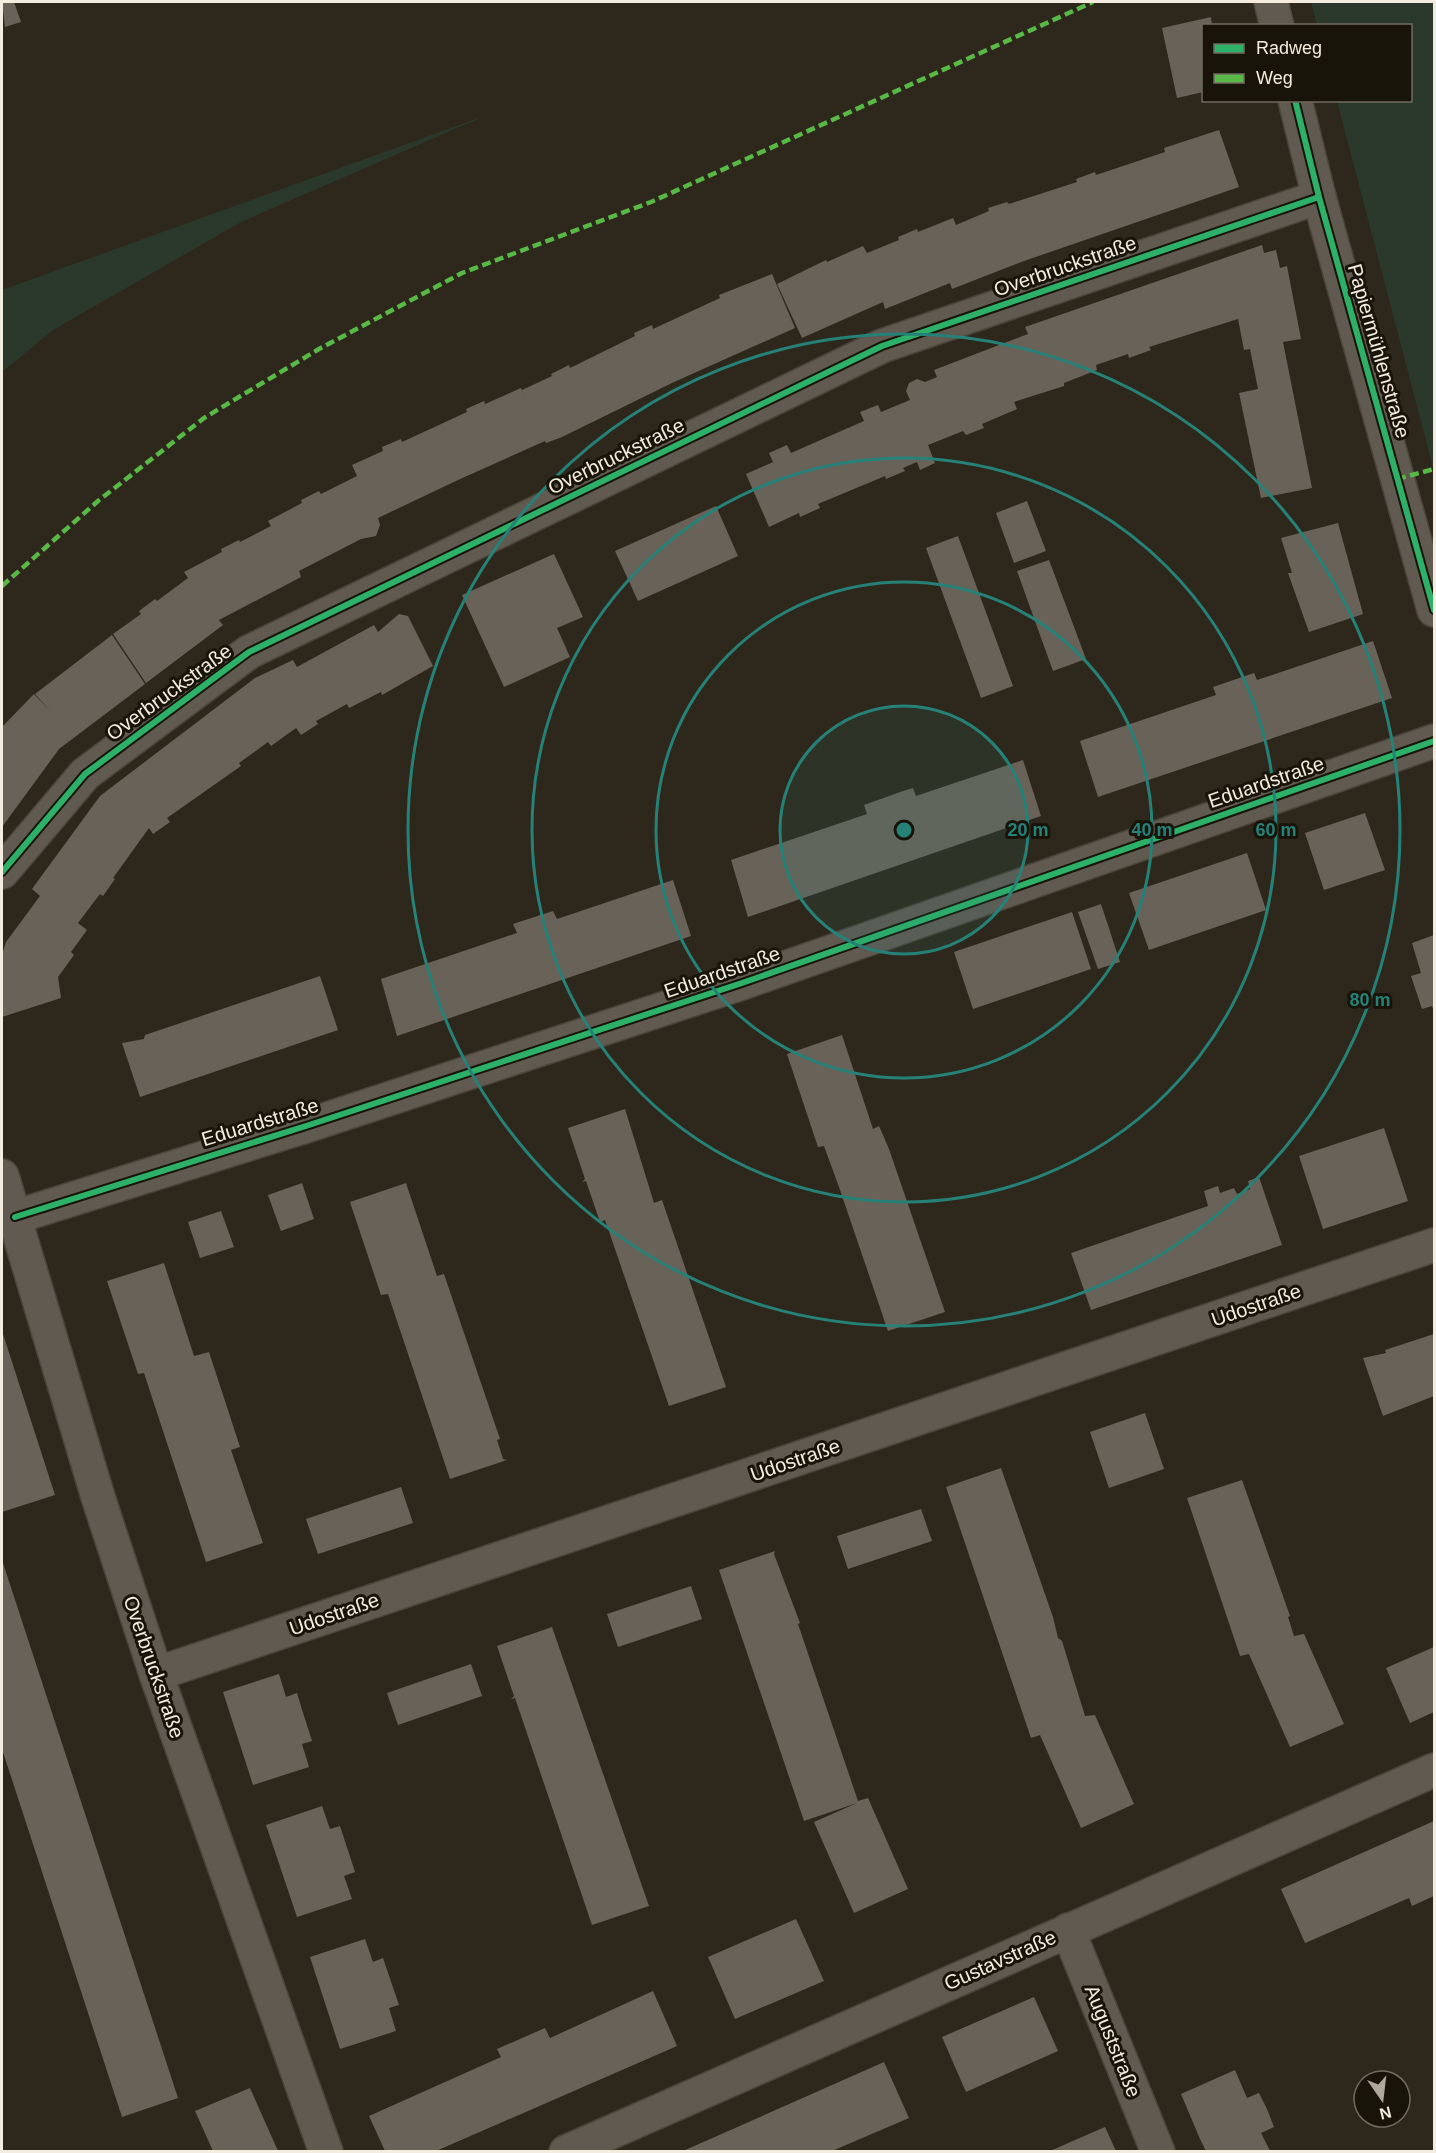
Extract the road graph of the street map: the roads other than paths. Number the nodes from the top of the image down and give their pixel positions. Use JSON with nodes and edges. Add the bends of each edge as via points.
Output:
{"nodes":[{"id":1,"x":1271,"y":2,"type":"edge"},
{"id":2,"x":1276,"y":24,"type":"edge"},
{"id":3,"x":1295,"y":102,"type":"edge"},
{"id":4,"x":1319,"y":197,"type":"junction"},
{"id":5,"x":1434,"y":610,"type":"edge"},
{"id":6,"x":1434,"y":741,"type":"edge"},
{"id":7,"x":2,"y":872,"type":"edge"},
{"id":8,"x":2,"y":1176,"type":"edge"},
{"id":9,"x":15,"y":1217,"type":"junction"},
{"id":10,"x":1434,"y":1245,"type":"edge"},
{"id":11,"x":156,"y":1674,"type":"junction"},
{"id":12,"x":1434,"y":1770,"type":"edge"},
{"id":13,"x":1068,"y":1930,"type":"junction"},
{"id":14,"x":326,"y":2151,"type":"edge"},
{"id":15,"x":566,"y":2151,"type":"edge"},
{"id":16,"x":1158,"y":2151,"type":"edge"}],
"edges":[{"from":1,"to":2,"type":"street"},
{"from":3,"to":4,"type":"street","name":"Papiermühlenstraße"},
{"from":4,"to":5,"type":"street","name":"Papiermühlenstraße"},
{"from":4,"to":7,"type":"street","name":"Overbruckstraße","via":[[882,345],[249,652],[85,774]]},
{"from":6,"to":9,"type":"street","name":"Eduardstraße","via":[[742,983]]},
{"from":8,"to":9,"type":"street","name":"Overbruckstraße"},
{"from":9,"to":11,"type":"street","name":"Overbruckstraße","via":[[98,1497]]},
{"from":10,"to":11,"type":"street","name":"Udostraße"},
{"from":11,"to":14,"type":"street","name":"Overbruckstraße"},
{"from":12,"to":13,"type":"street","name":"Gustavstraße"},
{"from":13,"to":15,"type":"street","name":"Gustavstraße"},
{"from":13,"to":16,"type":"street","name":"Auguststraße"}]}
